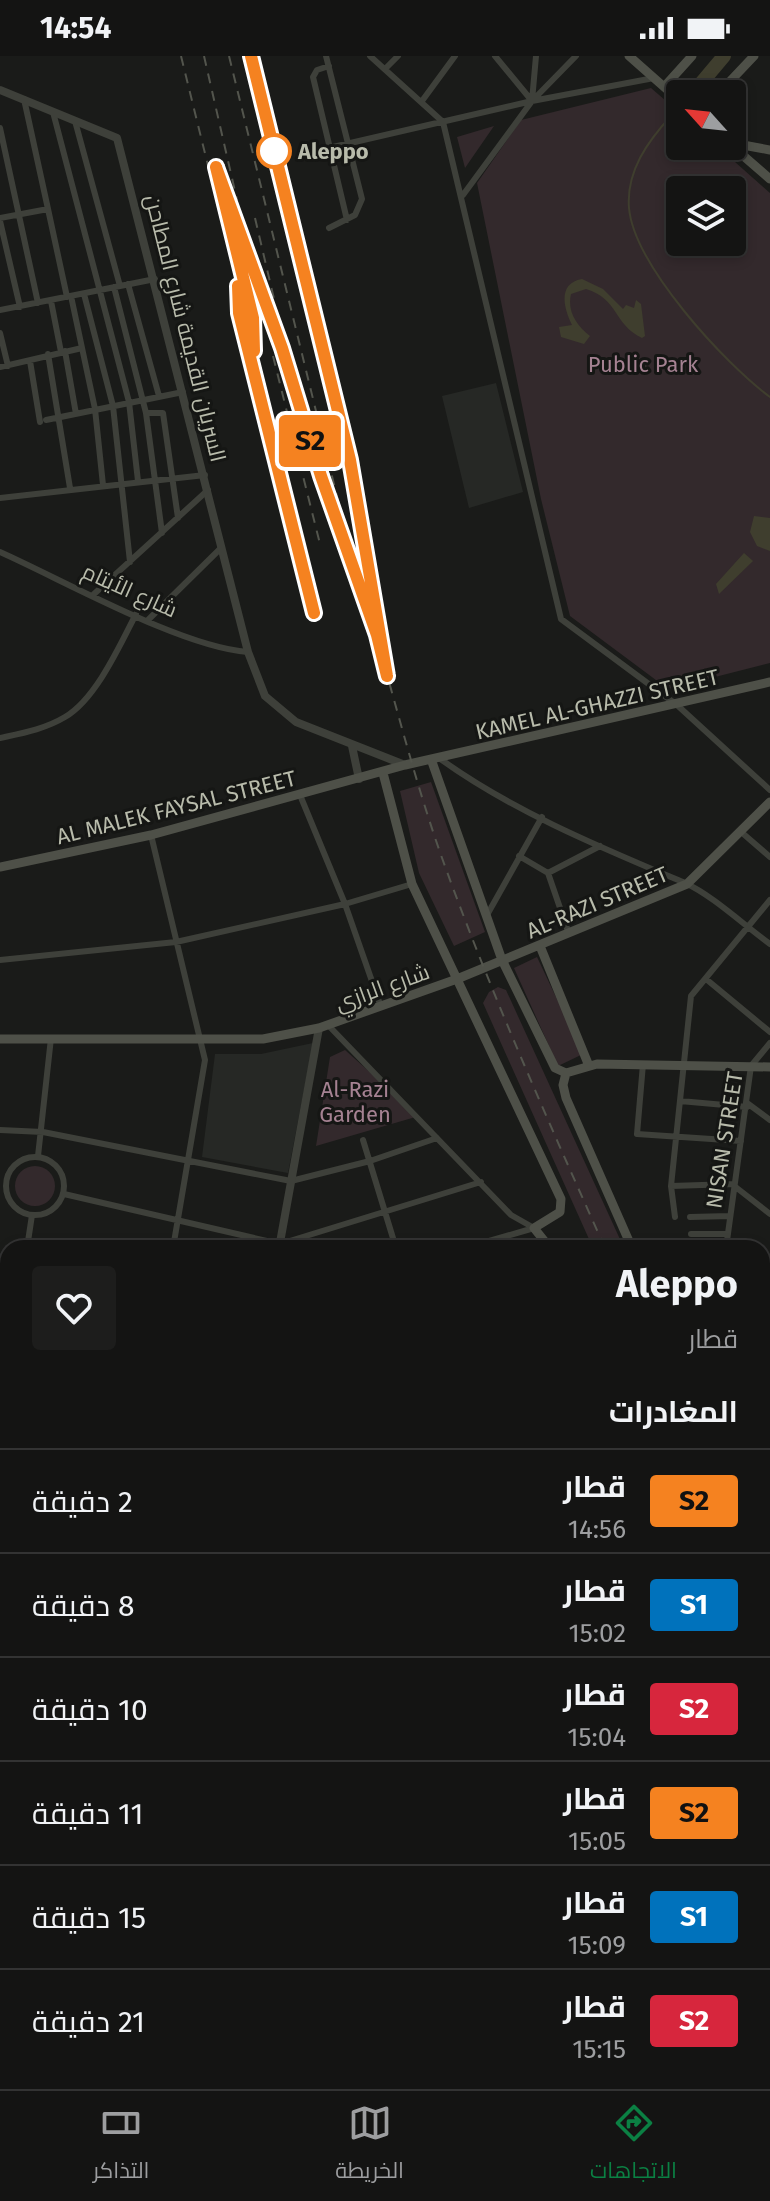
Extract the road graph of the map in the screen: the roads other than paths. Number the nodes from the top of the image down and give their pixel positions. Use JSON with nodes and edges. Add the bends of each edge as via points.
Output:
{"nodes":[{"id":1,"x":326,"y":56,"type":"edge"},
{"id":2,"x":370,"y":56,"type":"edge"},
{"id":3,"x":398,"y":56,"type":"edge"},
{"id":4,"x":455,"y":56,"type":"edge"},
{"id":5,"x":495,"y":56,"type":"edge"},
{"id":6,"x":536,"y":56,"type":"edge"},
{"id":7,"x":576,"y":56,"type":"edge"},
{"id":8,"x":629,"y":56,"type":"edge"},
{"id":9,"x":692,"y":56,"type":"edge"},
{"id":10,"x":754,"y":56,"type":"edge"},
{"id":11,"x":329,"y":66,"type":"junction"},
{"id":12,"x":385,"y":69,"type":"junction"},
{"id":13,"x":654,"y":78,"type":"junction"},
{"id":14,"x":731,"y":80,"type":"edge"},
{"id":15,"x":664,"y":87,"type":"joint"},
{"id":16,"x":0,"y":90,"type":"edge"},
{"id":17,"x":24,"y":99,"type":"junction"},
{"id":18,"x":422,"y":101,"type":"junction"},
{"id":19,"x":532,"y":101,"type":"junction"},
{"id":20,"x":53,"y":112,"type":"junction"},
{"id":21,"x":75,"y":121,"type":"junction"},
{"id":22,"x":443,"y":122,"type":"junction"},
{"id":23,"x":0,"y":128,"type":"edge"},
{"id":24,"x":347,"y":144,"type":"junction"},
{"id":25,"x":746,"y":146,"type":"edge"},
{"id":26,"x":333,"y":147,"type":"junction"},
{"id":27,"x":770,"y":150,"type":"edge"},
{"id":28,"x":746,"y":157,"type":"edge"},
{"id":29,"x":770,"y":179,"type":"edge"},
{"id":30,"x":463,"y":195,"type":"junction"},
{"id":31,"x":48,"y":209,"type":"junction"},
{"id":32,"x":18,"y":214,"type":"junction"},
{"id":33,"x":0,"y":219,"type":"edge"},
{"id":34,"x":347,"y":220,"type":"junction"},
{"id":35,"x":329,"y":228,"type":"dead end"},
{"id":36,"x":155,"y":279,"type":"junction"},
{"id":37,"x":121,"y":286,"type":"junction"},
{"id":38,"x":99,"y":291,"type":"junction"},
{"id":39,"x":84,"y":294,"type":"junction"},
{"id":40,"x":69,"y":297,"type":"junction"},
{"id":41,"x":51,"y":301,"type":"junction"},
{"id":42,"x":38,"y":303,"type":"junction"},
{"id":43,"x":20,"y":307,"type":"junction"},
{"id":44,"x":0,"y":310,"type":"edge"},
{"id":45,"x":0,"y":333,"type":"edge"},
{"id":46,"x":82,"y":348,"type":"junction"},
{"id":47,"x":63,"y":351,"type":"junction"},
{"id":48,"x":48,"y":354,"type":"junction"},
{"id":49,"x":30,"y":361,"type":"junction"},
{"id":50,"x":4,"y":367,"type":"edge"},
{"id":51,"x":184,"y":392,"type":"junction"},
{"id":52,"x":159,"y":396,"type":"junction"},
{"id":53,"x":144,"y":399,"type":"junction"},
{"id":54,"x":129,"y":402,"type":"junction"},
{"id":55,"x":113,"y":406,"type":"junction"},
{"id":56,"x":95,"y":409,"type":"junction"},
{"id":57,"x":146,"y":413,"type":"junction"},
{"id":58,"x":76,"y":414,"type":"junction"},
{"id":59,"x":61,"y":417,"type":"junction"},
{"id":60,"x":205,"y":475,"type":"junction"},
{"id":61,"x":174,"y":477,"type":"junction"},
{"id":62,"x":155,"y":479,"type":"junction"},
{"id":63,"x":138,"y":481,"type":"junction"},
{"id":64,"x":121,"y":483,"type":"junction"},
{"id":65,"x":103,"y":485,"type":"junction"},
{"id":66,"x":70,"y":488,"type":"junction"},
{"id":67,"x":208,"y":490,"type":"junction"},
{"id":68,"x":0,"y":498,"type":"edge"},
{"id":69,"x":178,"y":518,"type":"junction"},
{"id":70,"x":162,"y":533,"type":"junction"},
{"id":71,"x":222,"y":547,"type":"junction"},
{"id":72,"x":0,"y":552,"type":"edge"},
{"id":73,"x":130,"y":562,"type":"junction"},
{"id":74,"x":94,"y":594,"type":"junction"},
{"id":75,"x":136,"y":614,"type":"junction"},
{"id":76,"x":148,"y":620,"type":"junction"},
{"id":77,"x":248,"y":652,"type":"junction"},
{"id":78,"x":770,"y":682,"type":"edge"},
{"id":79,"x":677,"y":705,"type":"junction"},
{"id":80,"x":0,"y":738,"type":"edge"},
{"id":81,"x":352,"y":746,"type":"junction"},
{"id":82,"x":435,"y":758,"type":"junction"},
{"id":83,"x":405,"y":765,"type":"junction"},
{"id":84,"x":383,"y":773,"type":"junction"},
{"id":85,"x":359,"y":779,"type":"junction"},
{"id":86,"x":770,"y":790,"type":"edge"},
{"id":87,"x":300,"y":795,"type":"junction"},
{"id":88,"x":770,"y":802,"type":"edge"},
{"id":89,"x":542,"y":817,"type":"junction"},
{"id":90,"x":740,"y":831,"type":"junction"},
{"id":91,"x":151,"y":835,"type":"junction"},
{"id":92,"x":600,"y":846,"type":"junction"},
{"id":93,"x":519,"y":856,"type":"junction"},
{"id":94,"x":770,"y":857,"type":"edge"},
{"id":95,"x":0,"y":867,"type":"edge"},
{"id":96,"x":548,"y":873,"type":"junction"},
{"id":97,"x":412,"y":884,"type":"junction"},
{"id":98,"x":687,"y":884,"type":"junction"},
{"id":99,"x":770,"y":900,"type":"edge"},
{"id":100,"x":345,"y":904,"type":"junction"},
{"id":101,"x":486,"y":916,"type":"junction"},
{"id":102,"x":748,"y":928,"type":"junction"},
{"id":103,"x":569,"y":934,"type":"junction"},
{"id":104,"x":176,"y":942,"type":"junction"},
{"id":105,"x":770,"y":944,"type":"edge"},
{"id":106,"x":540,"y":946,"type":"junction"},
{"id":107,"x":0,"y":960,"type":"edge"},
{"id":108,"x":502,"y":960,"type":"junction"},
{"id":109,"x":457,"y":979,"type":"junction"},
{"id":110,"x":706,"y":979,"type":"junction"},
{"id":111,"x":381,"y":1007,"type":"junction"},
{"id":112,"x":324,"y":1026,"type":"junction"},
{"id":113,"x":770,"y":1032,"type":"edge"},
{"id":114,"x":51,"y":1038,"type":"junction"},
{"id":115,"x":0,"y":1039,"type":"edge"},
{"id":116,"x":202,"y":1039,"type":"junction"},
{"id":117,"x":770,"y":1043,"type":"edge"},
{"id":118,"x":643,"y":1064,"type":"junction"},
{"id":119,"x":685,"y":1064,"type":"junction"},
{"id":120,"x":589,"y":1066,"type":"junction"},
{"id":121,"x":751,"y":1066,"type":"junction"},
{"id":122,"x":770,"y":1067,"type":"edge"},
{"id":123,"x":566,"y":1073,"type":"junction"},
{"id":124,"x":680,"y":1101,"type":"junction"},
{"id":125,"x":747,"y":1105,"type":"junction"},
{"id":126,"x":770,"y":1120,"type":"edge"},
{"id":127,"x":0,"y":1130,"type":"edge"},
{"id":128,"x":43,"y":1132,"type":"junction"},
{"id":129,"x":675,"y":1135,"type":"junction"},
{"id":130,"x":437,"y":1138,"type":"junction"},
{"id":131,"x":363,"y":1140,"type":"dead end"},
{"id":132,"x":741,"y":1141,"type":"junction"},
{"id":133,"x":38,"y":1156,"type":"junction"},
{"id":134,"x":188,"y":1161,"type":"junction"},
{"id":135,"x":370,"y":1161,"type":"junction"},
{"id":136,"x":291,"y":1181,"type":"junction"},
{"id":137,"x":481,"y":1182,"type":"junction"},
{"id":138,"x":733,"y":1184,"type":"junction"},
{"id":139,"x":671,"y":1186,"type":"junction"},
{"id":140,"x":3,"y":1189,"type":"edge"},
{"id":141,"x":64,"y":1194,"type":"junction"},
{"id":142,"x":386,"y":1211,"type":"junction"},
{"id":143,"x":770,"y":1214,"type":"edge"},
{"id":144,"x":32,"y":1215,"type":"junction"},
{"id":145,"x":730,"y":1216,"type":"junction"},
{"id":146,"x":675,"y":1217,"type":"dead end"},
{"id":147,"x":690,"y":1217,"type":"dead end"},
{"id":148,"x":178,"y":1219,"type":"junction"},
{"id":149,"x":534,"y":1228,"type":"junction"},
{"id":150,"x":691,"y":1234,"type":"dead end"},
{"id":151,"x":728,"y":1234,"type":"junction"},
{"id":152,"x":28,"y":1240,"type":"edge"},
{"id":153,"x":174,"y":1240,"type":"edge"},
{"id":154,"x":257,"y":1240,"type":"edge"},
{"id":155,"x":281,"y":1240,"type":"edge"},
{"id":156,"x":298,"y":1240,"type":"edge"},
{"id":157,"x":394,"y":1240,"type":"edge"},
{"id":158,"x":493,"y":1240,"type":"edge"},
{"id":159,"x":544,"y":1240,"type":"edge"},
{"id":160,"x":628,"y":1240,"type":"edge"},
{"id":161,"x":727,"y":1240,"type":"edge"}],
"edges":[{"from":1,"to":11,"type":"street"},
{"from":2,"to":12,"type":"street"},
{"from":3,"to":12,"type":"street"},
{"from":4,"to":18,"type":"street"},
{"from":5,"to":19,"type":"street"},
{"from":6,"to":19,"type":"street"},
{"from":7,"to":19,"type":"street"},
{"from":8,"to":13,"type":"main road"},
{"from":9,"to":15,"type":"main road"},
{"from":10,"to":14,"type":"main road"},
{"from":11,"to":24,"type":"street"},
{"from":11,"to":26,"type":"street","via":[[313,77]]},
{"from":12,"to":18,"type":"street"},
{"from":13,"to":15,"type":"main road"},
{"from":13,"to":19,"type":"street"},
{"from":16,"to":17,"type":"street","name":"السريان القديمة شارع المطاحن"},
{"from":17,"to":20,"type":"street","name":"السريان القديمة شارع المطاحن"},
{"from":17,"to":31,"type":"street"},
{"from":18,"to":22,"type":"street"},
{"from":19,"to":22,"type":"street"},
{"from":19,"to":30,"type":"street"},
{"from":20,"to":21,"type":"street","name":"السريان القديمة شارع المطاحن"},
{"from":20,"to":38,"type":"street"},
{"from":21,"to":36,"type":"street","name":"السريان القديمة شارع المطاحن","via":[[117,138]]},
{"from":21,"to":37,"type":"street"},
{"from":22,"to":24,"type":"street"},
{"from":22,"to":30,"type":"street"},
{"from":23,"to":32,"type":"street"},
{"from":24,"to":26,"type":"street"},
{"from":24,"to":34,"type":"street","via":[[362,205]]},
{"from":25,"to":27,"type":"main road"},
{"from":26,"to":34,"type":"street"},
{"from":28,"to":29,"type":"main road"},
{"from":30,"to":79,"type":"street","via":[[561,619]]},
{"from":31,"to":32,"type":"street"},
{"from":31,"to":40,"type":"street"},
{"from":32,"to":33,"type":"street"},
{"from":32,"to":42,"type":"street"},
{"from":33,"to":43,"type":"street"},
{"from":34,"to":35,"type":"street"},
{"from":36,"to":37,"type":"street"},
{"from":36,"to":51,"type":"street","name":"السريان القديمة شارع المطاحن"},
{"from":37,"to":38,"type":"street"},
{"from":37,"to":52,"type":"street"},
{"from":37,"to":53,"type":"street"},
{"from":38,"to":39,"type":"street"},
{"from":38,"to":54,"type":"street"},
{"from":39,"to":40,"type":"street"},
{"from":39,"to":55,"type":"street"},
{"from":40,"to":41,"type":"street"},
{"from":40,"to":46,"type":"street"},
{"from":41,"to":42,"type":"street"},
{"from":41,"to":47,"type":"street"},
{"from":42,"to":43,"type":"street"},
{"from":43,"to":44,"type":"street"},
{"from":45,"to":50,"type":"street"},
{"from":46,"to":47,"type":"street"},
{"from":46,"to":56,"type":"street"},
{"from":47,"to":48,"type":"street"},
{"from":47,"to":58,"type":"street"},
{"from":48,"to":49,"type":"street"},
{"from":48,"to":59,"type":"street"},
{"from":49,"to":50,"type":"street"},
{"from":49,"to":59,"type":"street","via":[[43,421]]},
{"from":51,"to":52,"type":"street"},
{"from":51,"to":60,"type":"street","name":"السريان القديمة شارع المطاحن"},
{"from":52,"to":53,"type":"street"},
{"from":53,"to":54,"type":"street"},
{"from":53,"to":57,"type":"street"},
{"from":54,"to":55,"type":"street"},
{"from":54,"to":63,"type":"street"},
{"from":55,"to":56,"type":"street"},
{"from":55,"to":64,"type":"street"},
{"from":56,"to":58,"type":"street"},
{"from":56,"to":65,"type":"street"},
{"from":57,"to":61,"type":"street","via":[[163,413]]},
{"from":57,"to":62,"type":"street"},
{"from":58,"to":59,"type":"street"},
{"from":59,"to":66,"type":"street"},
{"from":60,"to":61,"type":"street"},
{"from":60,"to":67,"type":"street","name":"السريان القديمة شارع المطاحن"},
{"from":61,"to":62,"type":"street"},
{"from":61,"to":69,"type":"street"},
{"from":62,"to":63,"type":"street"},
{"from":62,"to":70,"type":"street"},
{"from":63,"to":64,"type":"street"},
{"from":64,"to":65,"type":"street"},
{"from":64,"to":73,"type":"street"},
{"from":65,"to":66,"type":"street"},
{"from":66,"to":68,"type":"street"},
{"from":67,"to":69,"type":"street"},
{"from":67,"to":71,"type":"street","name":"السريان القديمة شارع المطاحن"},
{"from":69,"to":70,"type":"street"},
{"from":70,"to":73,"type":"street"},
{"from":71,"to":76,"type":"street"},
{"from":71,"to":77,"type":"street","name":"السريان القديمة شارع المطاحن"},
{"from":72,"to":74,"type":"street","name":"شارع الأيتام"},
{"from":73,"to":74,"type":"street"},
{"from":74,"to":75,"type":"street","name":"شارع الأيتام"},
{"from":75,"to":76,"type":"street","name":"شارع الأيتام"},
{"from":75,"to":80,"type":"street","via":[[106,670],[69,715],[41,729]]},
{"from":76,"to":77,"type":"street","name":"شارع الأيتام"},
{"from":77,"to":81,"type":"street","name":"السريان القديمة شارع المطاحن","via":[[265,696],[296,722]]},
{"from":78,"to":79,"type":"main road","name":"KAMEL AL-GHAZZI STREET"},
{"from":79,"to":82,"type":"main road","name":"KAMEL AL-GHAZZI STREET"},
{"from":79,"to":86,"type":"street"},
{"from":81,"to":83,"type":"street"},
{"from":81,"to":85,"type":"street"},
{"from":82,"to":83,"type":"main road","name":"AL MALEK FAYSAL STREET"},
{"from":82,"to":89,"type":"street"},
{"from":82,"to":101,"type":"main road"},
{"from":83,"to":84,"type":"main road","name":"AL MALEK FAYSAL STREET"},
{"from":84,"to":85,"type":"main road","name":"AL MALEK FAYSAL STREET"},
{"from":84,"to":97,"type":"main road"},
{"from":85,"to":87,"type":"main road","name":"AL MALEK FAYSAL STREET"},
{"from":87,"to":91,"type":"main road","name":"AL MALEK FAYSAL STREET"},
{"from":87,"to":100,"type":"street"},
{"from":88,"to":90,"type":"main road","name":"AL-RAZI STREET"},
{"from":89,"to":92,"type":"street"},
{"from":89,"to":93,"type":"street"},
{"from":90,"to":94,"type":"street"},
{"from":90,"to":98,"type":"main road","name":"AL-RAZI STREET"},
{"from":91,"to":95,"type":"main road","name":"AL MALEK FAYSAL STREET"},
{"from":91,"to":104,"type":"street"},
{"from":92,"to":96,"type":"street"},
{"from":92,"to":98,"type":"street"},
{"from":93,"to":96,"type":"street"},
{"from":93,"to":101,"type":"street"},
{"from":96,"to":103,"type":"street"},
{"from":97,"to":100,"type":"street"},
{"from":97,"to":109,"type":"main road"},
{"from":98,"to":102,"type":"street"},
{"from":98,"to":103,"type":"main road","name":"AL-RAZI STREET"},
{"from":99,"to":102,"type":"street"},
{"from":100,"to":104,"type":"street"},
{"from":100,"to":111,"type":"street"},
{"from":101,"to":108,"type":"main road"},
{"from":102,"to":105,"type":"street"},
{"from":102,"to":110,"type":"street"},
{"from":103,"to":106,"type":"main road","name":"AL-RAZI STREET"},
{"from":104,"to":107,"type":"street"},
{"from":104,"to":116,"type":"street"},
{"from":106,"to":108,"type":"main road","name":"AL-RAZI STREET"},
{"from":106,"to":120,"type":"main road"},
{"from":108,"to":109,"type":"main road","name":"AL-RAZI STREET"},
{"from":108,"to":123,"type":"main road","via":[[550,1062]]},
{"from":109,"to":111,"type":"main road","name":"شارع الرازي"},
{"from":109,"to":149,"type":"main road","via":[[561,1199],[560,1212]]},
{"from":110,"to":113,"type":"street"},
{"from":110,"to":119,"type":"street","via":[[691,996]]},
{"from":111,"to":112,"type":"main road","name":"شارع الرازي"},
{"from":112,"to":116,"type":"main road","via":[[263,1039]]},
{"from":112,"to":130,"type":"street"},
{"from":112,"to":136,"type":"street"},
{"from":114,"to":115,"type":"main road"},
{"from":114,"to":116,"type":"main road"},
{"from":114,"to":128,"type":"street"},
{"from":116,"to":134,"type":"street","via":[[205,1060]]},
{"from":117,"to":121,"type":"street","name":"NISAN STREET"},
{"from":118,"to":119,"type":"main road"},
{"from":118,"to":120,"type":"main road"},
{"from":118,"to":129,"type":"street","via":[[637,1134]]},
{"from":119,"to":121,"type":"main road"},
{"from":119,"to":124,"type":"street"},
{"from":120,"to":123,"type":"main road"},
{"from":121,"to":122,"type":"main road"},
{"from":121,"to":125,"type":"street","name":"NISAN STREET"},
{"from":123,"to":160,"type":"main road","via":[[566,1098]]},
{"from":124,"to":125,"type":"street"},
{"from":124,"to":129,"type":"street"},
{"from":125,"to":126,"type":"street"},
{"from":125,"to":132,"type":"street","name":"NISAN STREET"},
{"from":127,"to":128,"type":"street"},
{"from":128,"to":133,"type":"street"},
{"from":128,"to":134,"type":"street"},
{"from":129,"to":132,"type":"street"},
{"from":129,"to":139,"type":"street"},
{"from":130,"to":135,"type":"street"},
{"from":130,"to":137,"type":"street"},
{"from":131,"to":135,"type":"street"},
{"from":132,"to":138,"type":"street","name":"NISAN STREET"},
{"from":133,"to":140,"type":"street","via":[[12,1167]]},
{"from":133,"to":141,"type":"street","via":[[57,1166]]},
{"from":134,"to":136,"type":"street"},
{"from":134,"to":148,"type":"street"},
{"from":135,"to":136,"type":"street"},
{"from":135,"to":142,"type":"street"},
{"from":136,"to":155,"type":"street"},
{"from":137,"to":142,"type":"street"},
{"from":137,"to":149,"type":"street","via":[[511,1215]]},
{"from":138,"to":139,"type":"street"},
{"from":138,"to":143,"type":"street"},
{"from":138,"to":145,"type":"street","name":"NISAN STREET"},
{"from":139,"to":146,"type":"street"},
{"from":140,"to":144,"type":"street","via":[[13,1206]]},
{"from":141,"to":144,"type":"street","via":[[53,1209]]},
{"from":141,"to":148,"type":"street"},
{"from":142,"to":156,"type":"street"},
{"from":142,"to":157,"type":"street"},
{"from":144,"to":152,"type":"street"},
{"from":145,"to":147,"type":"street"},
{"from":145,"to":151,"type":"street","name":"NISAN STREET"},
{"from":148,"to":153,"type":"street"},
{"from":148,"to":154,"type":"street"},
{"from":149,"to":158,"type":"street"},
{"from":149,"to":159,"type":"main road"},
{"from":150,"to":151,"type":"street"},
{"from":151,"to":161,"type":"street","name":"NISAN STREET"}]}
